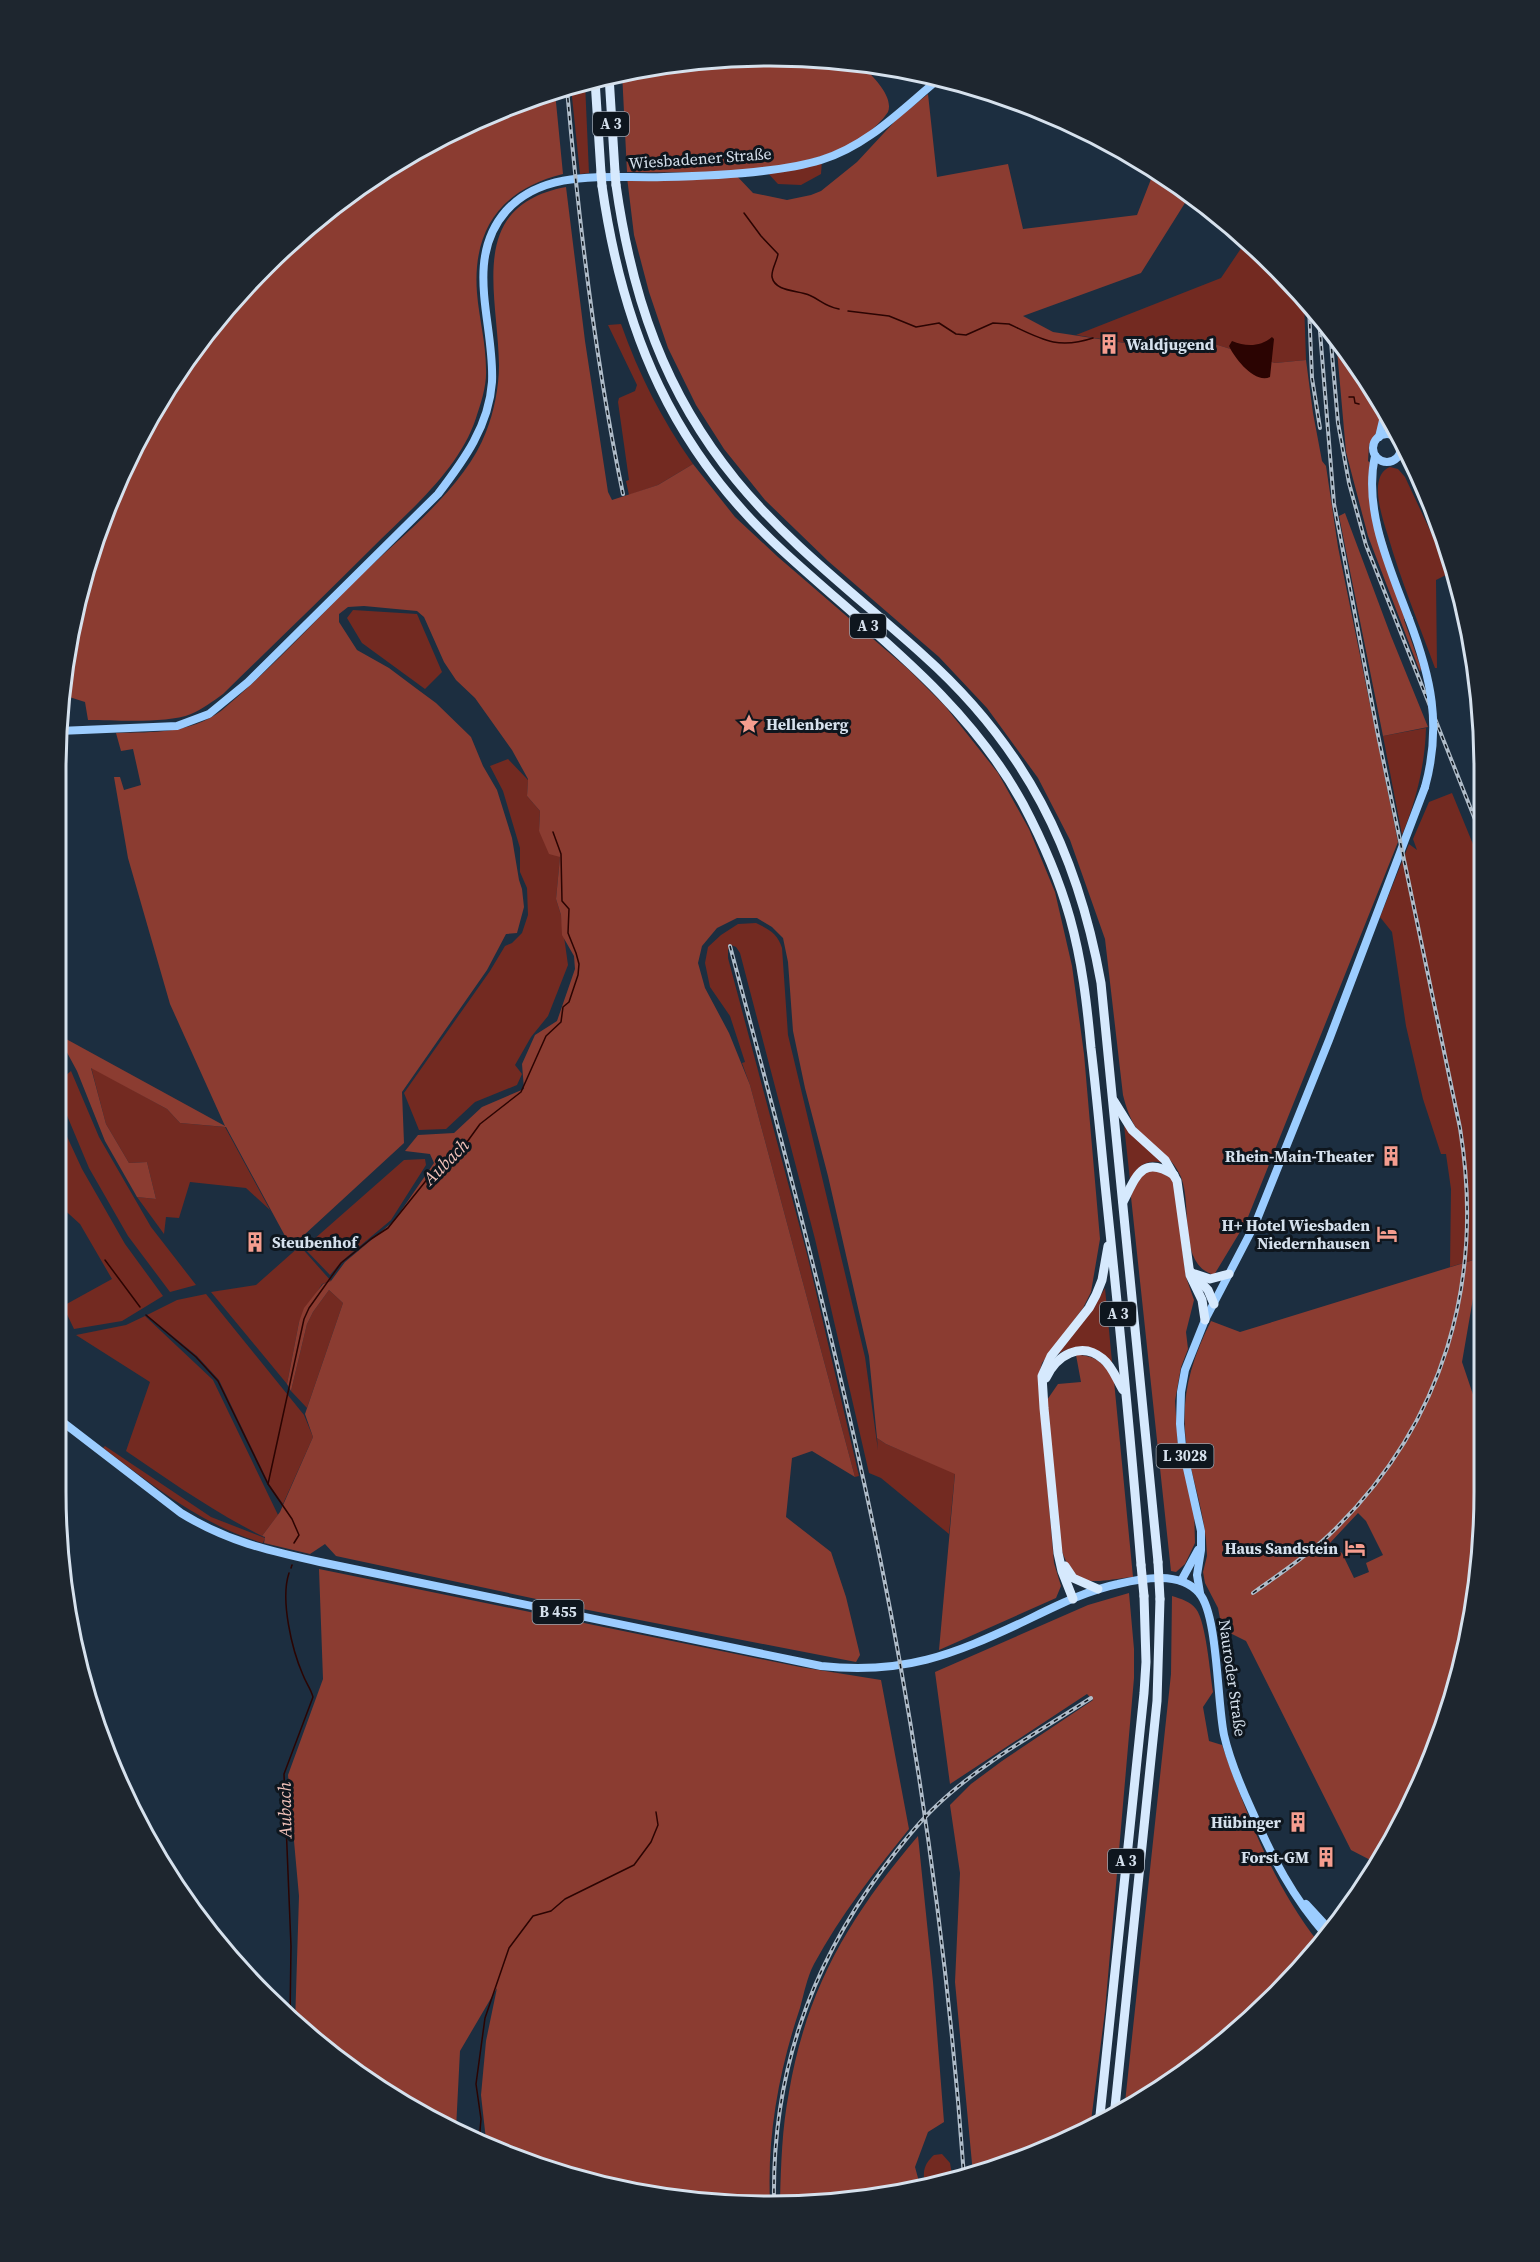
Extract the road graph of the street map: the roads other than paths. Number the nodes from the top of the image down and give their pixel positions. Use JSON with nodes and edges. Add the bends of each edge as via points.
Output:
{"nodes":[{"id":1,"x":610,"y":85,"type":"edge"},
{"id":2,"x":931,"y":85,"type":"edge"},
{"id":3,"x":596,"y":88,"type":"edge"},
{"id":4,"x":1382,"y":423,"type":"edge"},
{"id":5,"x":1389,"y":435,"type":"edge"},
{"id":6,"x":1379,"y":436,"type":"junction"},
{"id":7,"x":1398,"y":453,"type":"edge"},
{"id":8,"x":1375,"y":456,"type":"junction"},
{"id":9,"x":1388,"y":461,"type":"junction"},
{"id":10,"x":1404,"y":466,"type":"edge"},
{"id":11,"x":1371,"y":482,"type":"junction"},
{"id":12,"x":68,"y":731,"type":"edge"},
{"id":13,"x":1113,"y":1099,"type":"junction"},
{"id":14,"x":1174,"y":1175,"type":"junction"},
{"id":15,"x":1123,"y":1202,"type":"junction"},
{"id":16,"x":1110,"y":1234,"type":"junction"},
{"id":17,"x":1190,"y":1269,"type":"junction"},
{"id":18,"x":1229,"y":1274,"type":"junction"},
{"id":19,"x":1197,"y":1291,"type":"junction"},
{"id":20,"x":1214,"y":1304,"type":"junction"},
{"id":21,"x":1205,"y":1320,"type":"junction"},
{"id":22,"x":1043,"y":1386,"type":"junction"},
{"id":23,"x":1125,"y":1394,"type":"junction"},
{"id":24,"x":66,"y":1425,"type":"edge"},
{"id":25,"x":1201,"y":1541,"type":"junction"},
{"id":26,"x":1058,"y":1553,"type":"junction"},
{"id":27,"x":1198,"y":1566,"type":"junction"},
{"id":28,"x":1073,"y":1578,"type":"junction"},
{"id":29,"x":1181,"y":1581,"type":"junction"},
{"id":30,"x":1098,"y":1589,"type":"junction"},
{"id":31,"x":1201,"y":1594,"type":"junction"},
{"id":32,"x":1074,"y":1599,"type":"junction"},
{"id":33,"x":1290,"y":1889,"type":"junction"},
{"id":34,"x":1325,"y":1925,"type":"edge"},
{"id":35,"x":1322,"y":1930,"type":"edge"},
{"id":36,"x":1115,"y":2105,"type":"edge"},
{"id":37,"x":1100,"y":2113,"type":"edge"}],
"edges":[{"from":1,"to":13,"type":"highway","number":"A 3","bridge":true,"via":[[616,185],[629,261],[651,333],[674,385],[736,480],[774,522],[960,690],[1002,740],[1038,795],[1065,854],[1087,917],[1101,983]]},
{"from":2,"to":12,"type":"main road","name":"Wiesbadener Straße","via":[[874,134],[822,160],[748,172],[564,180],[520,197],[494,228],[483,267],[492,383],[486,414],[476,440],[438,494],[248,682],[209,714],[177,726]]},
{"from":3,"to":16,"type":"highway","number":"A 3","bridge":true,"via":[[602,186],[613,255],[632,321],[662,392],[691,442],[764,533],[950,702],[1001,768],[1036,829],[1069,915],[1080,961]]},
{"from":4,"to":6,"type":"main road"},
{"from":5,"to":6,"type":"main road"},
{"from":6,"to":8,"type":"main road","via":[[1374,443]]},
{"from":7,"to":9,"type":"main road"},
{"from":8,"to":9,"type":"main road"},
{"from":8,"to":11,"type":"main road","number":"L 3028"},
{"from":9,"to":10,"type":"main road"},
{"from":9,"to":11,"type":"main road"},
{"from":11,"to":18,"type":"main road","number":"L 3028","bridge":true,"via":[[1386,555],[1428,674],[1434,712],[1433,750],[1425,787],[1284,1151],[1256,1222]]},
{"from":13,"to":14,"type":"highway","via":[[1137,1136],[1164,1160]]},
{"from":13,"to":15,"type":"highway","number":"A 3"},
{"from":14,"to":15,"type":"highway","via":[[1160,1167],[1144,1169]]},
{"from":14,"to":17,"type":"highway"},
{"from":15,"to":36,"type":"highway","number":"A 3","bridge":true,"via":[[1160,1599],[1157,1701]]},
{"from":16,"to":22,"type":"highway","via":[[1096,1295],[1047,1362]]},
{"from":16,"to":23,"type":"highway","number":"A 3"},
{"from":17,"to":18,"type":"highway","via":[[1210,1279]]},
{"from":17,"to":19,"type":"highway"},
{"from":17,"to":20,"type":"highway"},
{"from":18,"to":20,"type":"main road","number":"L 3028"},
{"from":19,"to":20,"type":"highway"},
{"from":19,"to":21,"type":"highway"},
{"from":20,"to":21,"type":"main road","number":"L 3028"},
{"from":21,"to":25,"type":"main road","number":"L 3028","via":[[1185,1370],[1180,1404],[1182,1446],[1198,1509]]},
{"from":22,"to":23,"type":"highway","via":[[1062,1357],[1088,1351],[1104,1359]]},
{"from":22,"to":26,"type":"highway"},
{"from":23,"to":37,"type":"highway","number":"A 3","bridge":true,"via":[[1146,1642]]},
{"from":24,"to":32,"type":"main road","number":"B 455","via":[[181,1513],[242,1543],[795,1661],[870,1669],[916,1663],[974,1644]]},
{"from":25,"to":27,"type":"main road","number":"L 3028"},
{"from":25,"to":29,"type":"main road"},
{"from":26,"to":28,"type":"highway"},
{"from":26,"to":32,"type":"highway"},
{"from":27,"to":29,"type":"main road","via":[[1191,1578]]},
{"from":27,"to":31,"type":"main road","number":"L 3028"},
{"from":28,"to":30,"type":"highway"},
{"from":28,"to":32,"type":"highway"},
{"from":29,"to":30,"type":"main road","number":"B 455","via":[[1151,1579]]},
{"from":29,"to":31,"type":"main road","number":"B 455"},
{"from":30,"to":32,"type":"main road","number":"B 455"},
{"from":31,"to":33,"type":"main road","name":"Nauroder Straße","via":[[1210,1614],[1219,1707],[1230,1755]]},
{"from":33,"to":34,"type":"main road","name":"Nauroder Straße"},
{"from":33,"to":35,"type":"main road","name":"Nauroder Straße"}]}
